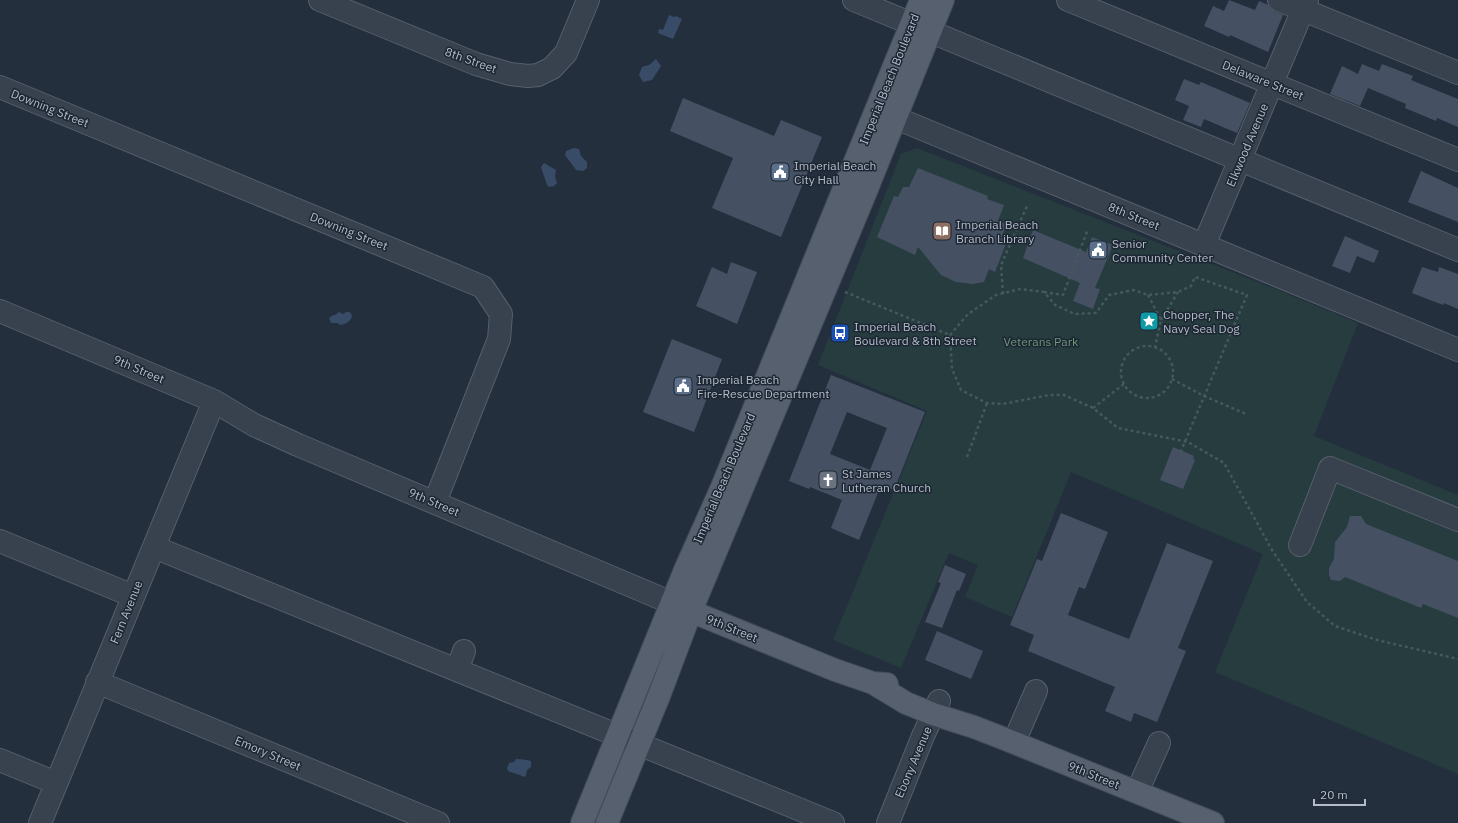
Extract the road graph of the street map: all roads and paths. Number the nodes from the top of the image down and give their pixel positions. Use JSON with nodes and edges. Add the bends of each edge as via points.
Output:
{"nodes":[{"id":1,"x":320,"y":0,"type":"edge"},
{"id":2,"x":588,"y":0,"type":"edge"},
{"id":3,"x":854,"y":0,"type":"edge"},
{"id":4,"x":921,"y":0,"type":"edge"},
{"id":5,"x":943,"y":0,"type":"edge"},
{"id":6,"x":1068,"y":0,"type":"edge"},
{"id":7,"x":1279,"y":0,"type":"edge"},
{"id":8,"x":1305,"y":5,"type":"edge"},
{"id":9,"x":921,"y":27,"type":"junction"},
{"id":10,"x":1458,"y":73,"type":"edge"},
{"id":11,"x":1272,"y":84,"type":"junction"},
{"id":12,"x":0,"y":88,"type":"edge"},
{"id":13,"x":886,"y":114,"type":"junction"},
{"id":14,"x":1241,"y":160,"type":"junction"},
{"id":15,"x":1458,"y":160,"type":"edge"},
{"id":16,"x":1027,"y":206,"type":"dead end"},
{"id":17,"x":1088,"y":230,"type":"dead end"},
{"id":18,"x":1204,"y":245,"type":"junction"},
{"id":19,"x":1458,"y":250,"type":"edge"},
{"id":20,"x":842,"y":291,"type":"dead end"},
{"id":21,"x":1044,"y":292,"type":"junction"},
{"id":22,"x":1178,"y":292,"type":"junction"},
{"id":23,"x":1003,"y":294,"type":"junction"},
{"id":24,"x":1148,"y":295,"type":"junction"},
{"id":25,"x":0,"y":310,"type":"edge"},
{"id":26,"x":1161,"y":320,"type":"junction"},
{"id":27,"x":950,"y":335,"type":"junction"},
{"id":28,"x":1155,"y":347,"type":"junction"},
{"id":29,"x":1458,"y":350,"type":"edge"},
{"id":30,"x":1172,"y":380,"type":"junction"},
{"id":31,"x":1124,"y":384,"type":"junction"},
{"id":32,"x":1204,"y":396,"type":"junction"},
{"id":33,"x":214,"y":401,"type":"junction"},
{"id":34,"x":987,"y":403,"type":"junction"},
{"id":35,"x":1093,"y":408,"type":"junction"},
{"id":36,"x":1246,"y":414,"type":"dead end"},
{"id":37,"x":1185,"y":442,"type":"junction"},
{"id":38,"x":1181,"y":451,"type":"dead end"},
{"id":39,"x":967,"y":457,"type":"dead end"},
{"id":40,"x":435,"y":502,"type":"junction"},
{"id":41,"x":1458,"y":520,"type":"edge"},
{"id":42,"x":0,"y":541,"type":"edge"},
{"id":43,"x":1300,"y":545,"type":"dead end"},
{"id":44,"x":154,"y":546,"type":"junction"},
{"id":45,"x":133,"y":596,"type":"junction"},
{"id":46,"x":682,"y":607,"type":"junction"},
{"id":47,"x":1458,"y":659,"type":"edge"},
{"id":48,"x":97,"y":682,"type":"junction"},
{"id":49,"x":1036,"y":691,"type":"dead end"},
{"id":50,"x":936,"y":708,"type":"junction"},
{"id":51,"x":618,"y":735,"type":"junction"},
{"id":52,"x":1014,"y":742,"type":"junction"},
{"id":53,"x":1159,"y":743,"type":"dead end"},
{"id":54,"x":640,"y":744,"type":"junction"},
{"id":55,"x":0,"y":760,"type":"edge"},
{"id":56,"x":56,"y":783,"type":"junction"},
{"id":57,"x":1137,"y":792,"type":"junction"},
{"id":58,"x":40,"y":823,"type":"edge"},
{"id":59,"x":438,"y":823,"type":"edge"},
{"id":60,"x":582,"y":823,"type":"edge"},
{"id":61,"x":607,"y":823,"type":"edge"},
{"id":62,"x":833,"y":823,"type":"edge"},
{"id":63,"x":888,"y":823,"type":"edge"},
{"id":64,"x":1213,"y":823,"type":"edge"}],
"edges":[{"from":1,"to":2,"type":"street","name":"8th Street","via":[[476,64],[510,74],[528,76],[538,75],[552,68],[566,53]]},
{"from":3,"to":9,"type":"street"},
{"from":4,"to":9,"type":"main road","name":"Imperial Beach Boulevard"},
{"from":5,"to":9,"type":"main road","name":"Imperial Beach Boulevard"},
{"from":6,"to":11,"type":"street","name":"Delaware Street"},
{"from":7,"to":8,"type":"street"},
{"from":8,"to":10,"type":"street"},
{"from":8,"to":11,"type":"street","name":"Elkwood Avenue"},
{"from":9,"to":13,"type":"main road","name":"Imperial Beach Boulevard"},
{"from":9,"to":14,"type":"street"},
{"from":11,"to":14,"type":"street","name":"Elkwood Avenue"},
{"from":11,"to":15,"type":"street","name":"Delaware Street"},
{"from":12,"to":40,"type":"street","name":"Downing Street","via":[[483,286],[501,314],[499,338]]},
{"from":13,"to":18,"type":"street","name":"8th Street"},
{"from":13,"to":46,"type":"main road","name":"Imperial Beach Boulevard","via":[[725,480]]},
{"from":14,"to":18,"type":"street","name":"Elkwood Avenue"},
{"from":14,"to":19,"type":"street"},
{"from":16,"to":23,"type":"path","via":[[1001,265]]},
{"from":17,"to":21,"type":"path","via":[[1063,295]]},
{"from":18,"to":29,"type":"street","name":"8th Street"},
{"from":20,"to":27,"type":"path"},
{"from":21,"to":23,"type":"path","via":[[1020,289]]},
{"from":21,"to":24,"type":"path","via":[[1055,305],[1075,314],[1096,313],[1110,295],[1134,290]]},
{"from":22,"to":24,"type":"path"},
{"from":22,"to":26,"type":"path"},
{"from":22,"to":32,"type":"path","via":[[1191,286],[1195,277],[1247,295]]},
{"from":23,"to":27,"type":"path","via":[[968,314]]},
{"from":24,"to":26,"type":"path"},
{"from":25,"to":33,"type":"street","name":"9th Street"},
{"from":26,"to":28,"type":"path"},
{"from":27,"to":34,"type":"path","via":[[952,369],[961,390]]},
{"from":28,"to":30,"type":"path","via":[[1163,350],[1170,360]]},
{"from":28,"to":31,"type":"path","via":[[1141,346],[1129,353],[1122,365]]},
{"from":30,"to":31,"type":"path","via":[[1162,393],[1146,398],[1131,392]]},
{"from":30,"to":32,"type":"path"},
{"from":31,"to":35,"type":"path"},
{"from":32,"to":36,"type":"path"},
{"from":32,"to":37,"type":"path"},
{"from":33,"to":40,"type":"street","name":"9th Street","via":[[254,425]]},
{"from":33,"to":44,"type":"street","name":"Fern Avenue"},
{"from":34,"to":35,"type":"path","via":[[1003,404],[1049,395],[1064,395]]},
{"from":34,"to":39,"type":"path"},
{"from":35,"to":37,"type":"path","via":[[1118,428]]},
{"from":37,"to":38,"type":"path"},
{"from":37,"to":47,"type":"path","via":[[1224,463],[1272,550],[1307,602],[1335,626],[1377,640]]},
{"from":40,"to":46,"type":"street","name":"9th Street"},
{"from":41,"to":43,"type":"street","via":[[1330,468]]},
{"from":42,"to":45,"type":"street"},
{"from":44,"to":45,"type":"street","name":"Fern Avenue"},
{"from":44,"to":51,"type":"street","via":[[460,660]]},
{"from":45,"to":48,"type":"street","name":"Fern Avenue"},
{"from":46,"to":50,"type":"main road","name":"9th Street","via":[[835,670],[873,683],[899,685]]},
{"from":46,"to":51,"type":"main road","name":"Imperial Beach Boulevard"},
{"from":46,"to":54,"type":"main road","name":"Imperial Beach Boulevard"},
{"from":48,"to":56,"type":"street","name":"Fern Avenue"},
{"from":48,"to":59,"type":"street","name":"Emory Street"},
{"from":49,"to":52,"type":"street"},
{"from":50,"to":52,"type":"main road","name":"9th Street","via":[[974,727]]},
{"from":50,"to":63,"type":"street","name":"Ebony Avenue"},
{"from":51,"to":54,"type":"street"},
{"from":51,"to":60,"type":"main road","name":"Imperial Beach Boulevard"},
{"from":52,"to":57,"type":"main road","name":"9th Street"},
{"from":53,"to":57,"type":"street"},
{"from":54,"to":61,"type":"main road","name":"Imperial Beach Boulevard"},
{"from":54,"to":62,"type":"street"},
{"from":55,"to":56,"type":"street"},
{"from":56,"to":58,"type":"street","name":"Fern Avenue"},
{"from":57,"to":64,"type":"main road","name":"9th Street"}]}
